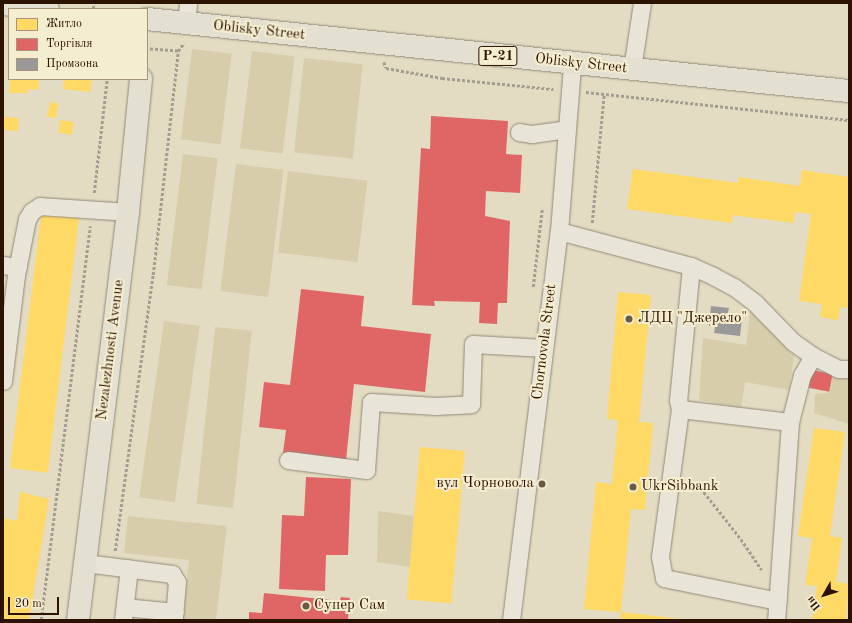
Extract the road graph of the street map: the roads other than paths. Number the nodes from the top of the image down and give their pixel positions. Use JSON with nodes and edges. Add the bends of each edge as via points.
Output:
{"nodes":[{"id":1,"x":642,"y":3,"type":"edge"},
{"id":2,"x":3,"y":4,"type":"edge"},
{"id":3,"x":39,"y":8,"type":"edge"},
{"id":4,"x":148,"y":20,"type":"edge"},
{"id":5,"x":188,"y":23,"type":"edge"},
{"id":6,"x":572,"y":64,"type":"junction"},
{"id":7,"x":632,"y":70,"type":"junction"},
{"id":8,"x":141,"y":80,"type":"edge"},
{"id":9,"x":849,"y":91,"type":"edge"},
{"id":10,"x":567,"y":129,"type":"junction"},
{"id":11,"x":519,"y":132,"type":"dead end"},
{"id":12,"x":128,"y":212,"type":"junction"},
{"id":13,"x":559,"y":231,"type":"junction"},
{"id":14,"x":691,"y":266,"type":"junction"},
{"id":15,"x":10,"y":271,"type":"edge"},
{"id":16,"x":544,"y":348,"type":"junction"},
{"id":17,"x":813,"y":356,"type":"junction"},
{"id":18,"x":843,"y":369,"type":"edge"},
{"id":19,"x":3,"y":381,"type":"edge"},
{"id":20,"x":680,"y":409,"type":"junction"},
{"id":21,"x":790,"y":422,"type":"junction"},
{"id":22,"x":288,"y":460,"type":"dead end"},
{"id":23,"x":85,"y":563,"type":"junction"},
{"id":24,"x":121,"y":567,"type":"junction"},
{"id":25,"x":778,"y":601,"type":"junction"},
{"id":26,"x":124,"y":613,"type":"edge"},
{"id":27,"x":174,"y":616,"type":"edge"},
{"id":28,"x":78,"y":620,"type":"edge"},
{"id":29,"x":511,"y":620,"type":"edge"},
{"id":30,"x":776,"y":620,"type":"edge"}],
"edges":[{"from":1,"to":7,"type":"street"},
{"from":2,"to":3,"type":"main road"},
{"from":4,"to":5,"type":"main road","name":"Oblisky Street","number":"Р-21"},
{"from":5,"to":6,"type":"main road","name":"Oblisky Street","number":"Р-21"},
{"from":6,"to":7,"type":"main road","name":"Oblisky Street","number":"Р-21"},
{"from":6,"to":10,"type":"street","name":"Chornovola Street"},
{"from":7,"to":9,"type":"main road","name":"Oblisky Street","number":"Р-21"},
{"from":8,"to":12,"type":"main road","name":"Nezalezhnosti Avenue"},
{"from":10,"to":11,"type":"street","via":[[532,134]]},
{"from":10,"to":13,"type":"street","name":"Chornovola Street"},
{"from":12,"to":15,"type":"street","via":[[40,206],[32,211],[27,219]]},
{"from":12,"to":23,"type":"main road","name":"Nezalezhnosti Avenue"},
{"from":13,"to":14,"type":"street"},
{"from":13,"to":16,"type":"street","name":"Chornovola Street"},
{"from":14,"to":17,"type":"street","via":[[734,286],[755,302],[793,342]]},
{"from":14,"to":20,"type":"street","via":[[678,400]]},
{"from":15,"to":19,"type":"street"},
{"from":16,"to":22,"type":"street","via":[[473,344],[471,404],[436,406],[371,402],[366,470]]},
{"from":16,"to":29,"type":"street","name":"Chornovola Street"},
{"from":17,"to":18,"type":"street"},
{"from":17,"to":21,"type":"street","via":[[802,375]]},
{"from":20,"to":21,"type":"street"},
{"from":20,"to":25,"type":"street","via":[[660,557],[664,578]]},
{"from":21,"to":25,"type":"street"},
{"from":23,"to":24,"type":"street"},
{"from":23,"to":28,"type":"main road","name":"Nezalezhnosti Avenue"},
{"from":24,"to":26,"type":"street"},
{"from":24,"to":27,"type":"street","via":[[169,572],[174,576],[177,586]]},
{"from":25,"to":30,"type":"street"},
{"from":26,"to":27,"type":"street"}]}
